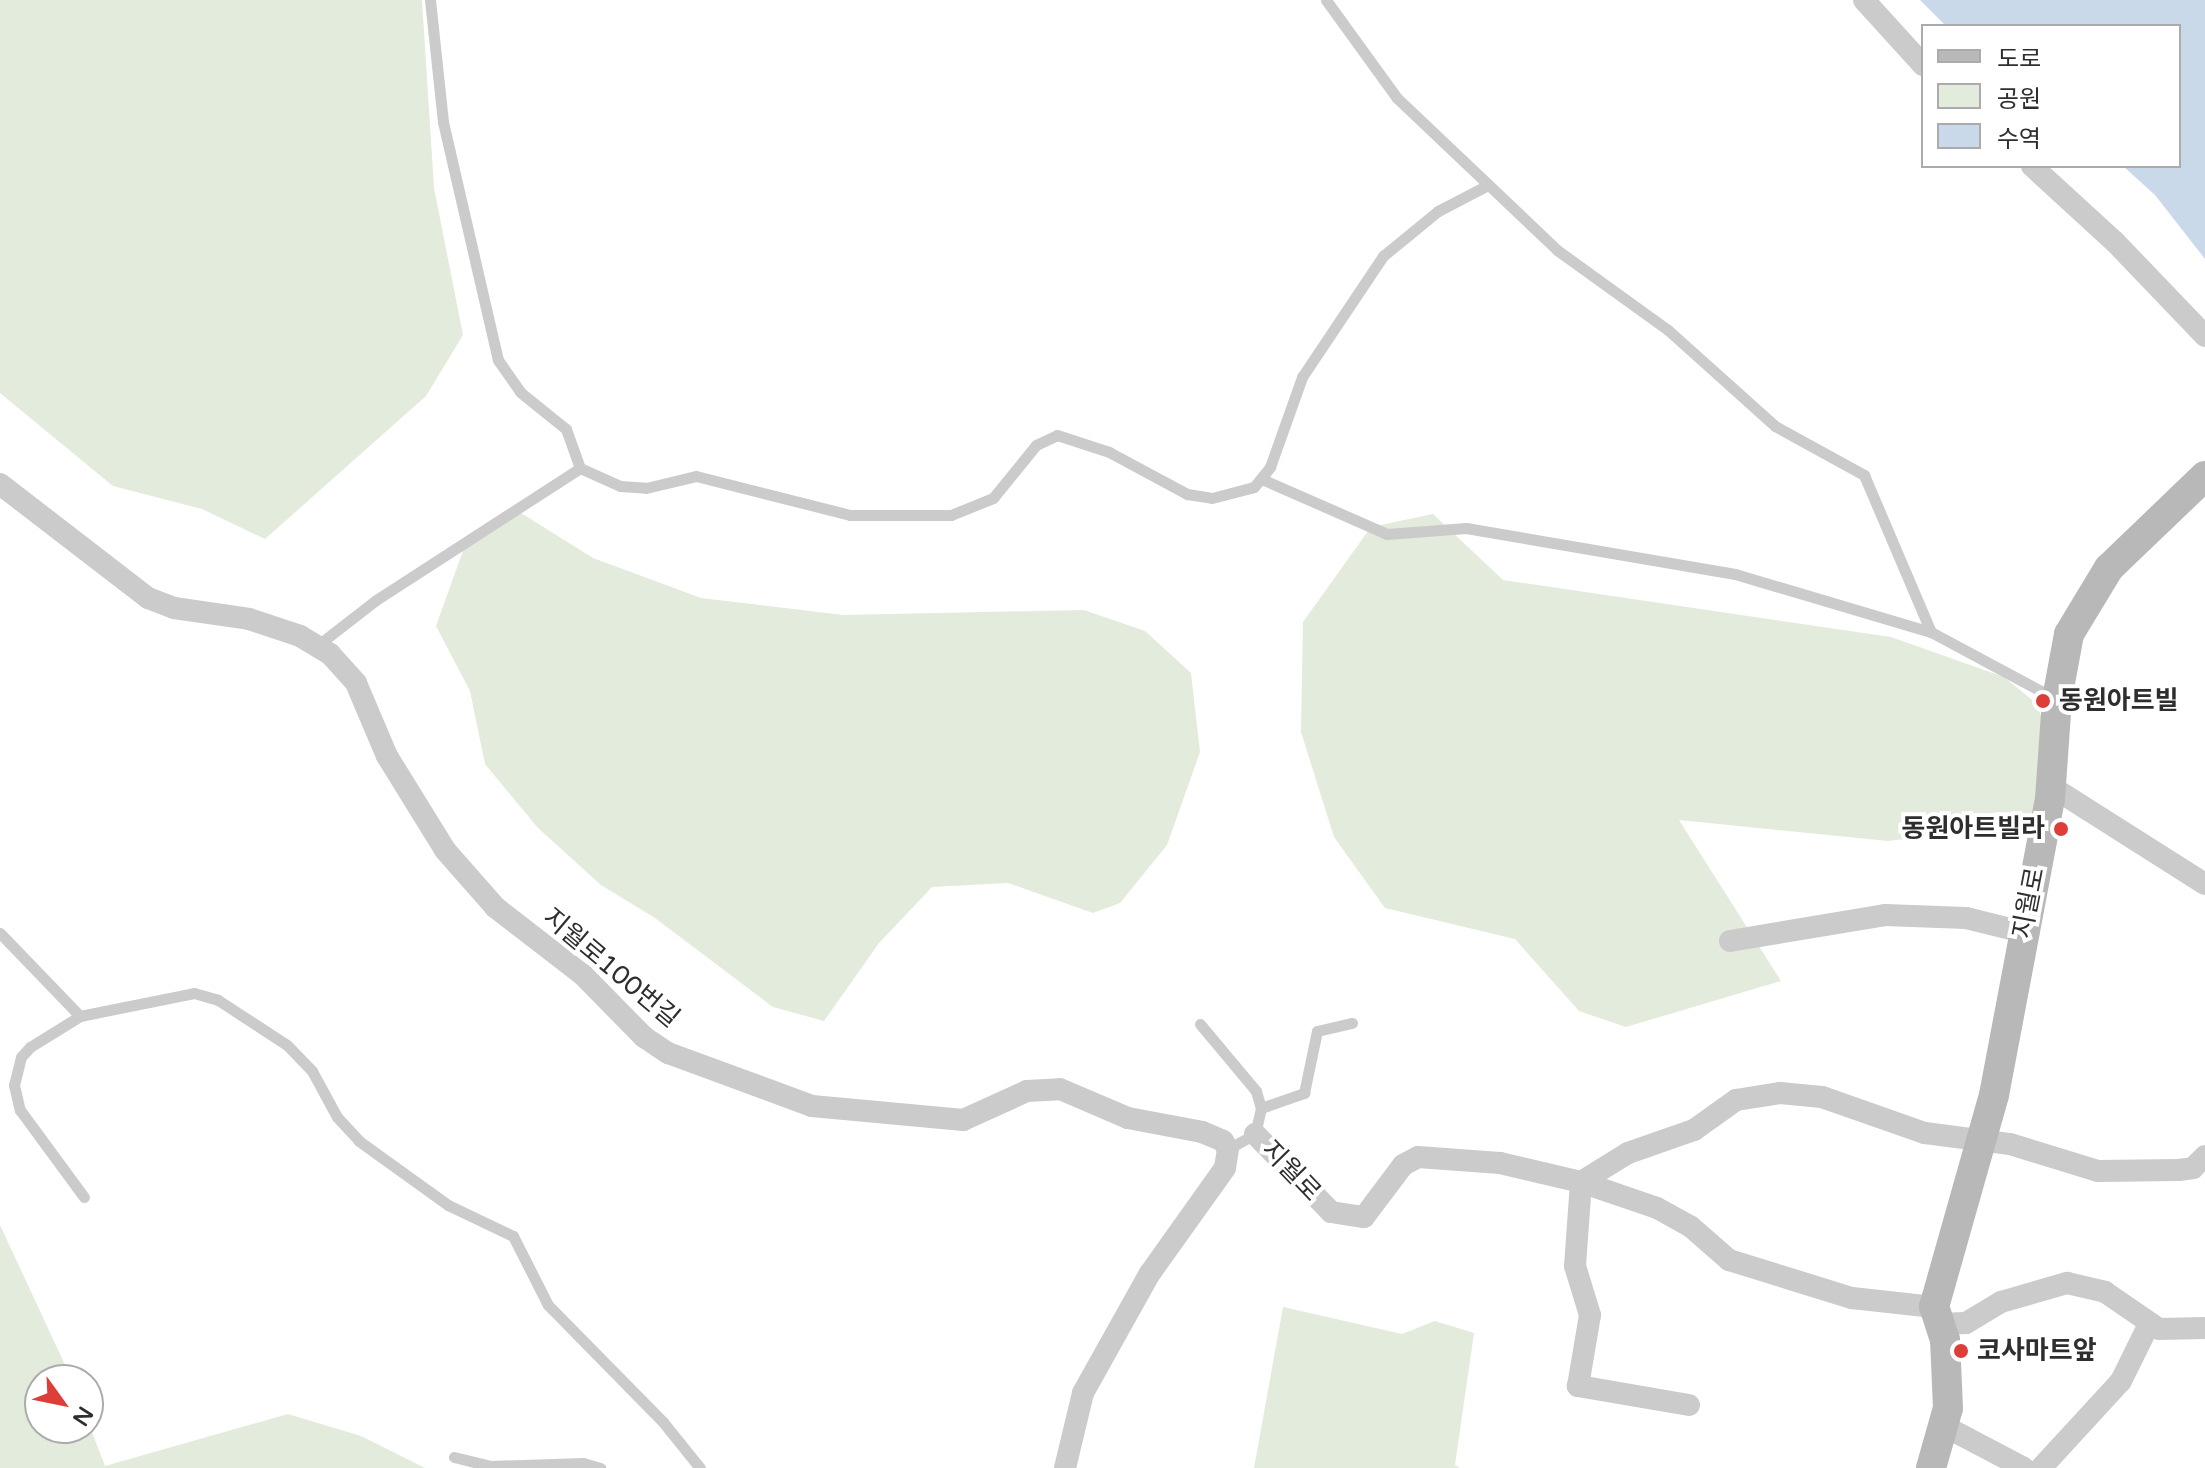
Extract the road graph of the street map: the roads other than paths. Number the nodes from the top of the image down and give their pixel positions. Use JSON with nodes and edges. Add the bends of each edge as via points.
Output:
{"nodes":[{"id":1,"x":430,"y":0,"type":"edge"},
{"id":2,"x":1864,"y":0,"type":"edge"},
{"id":3,"x":1329,"y":2,"type":"edge"},
{"id":4,"x":1921,"y":63,"type":"edge"},
{"id":5,"x":2034,"y":168,"type":"edge"},
{"id":6,"x":1488,"y":185,"type":"junction"},
{"id":7,"x":2205,"y":336,"type":"edge"},
{"id":8,"x":580,"y":468,"type":"junction"},
{"id":9,"x":2205,"y":476,"type":"edge"},
{"id":10,"x":1264,"y":480,"type":"junction"},
{"id":11,"x":0,"y":484,"type":"edge"},
{"id":12,"x":1931,"y":632,"type":"junction"},
{"id":13,"x":318,"y":645,"type":"junction"},
{"id":14,"x":2057,"y":699,"type":"junction"},
{"id":15,"x":2052,"y":787,"type":"junction"},
{"id":16,"x":2205,"y":884,"type":"edge"},
{"id":17,"x":2023,"y":932,"type":"junction"},
{"id":18,"x":0,"y":933,"type":"edge"},
{"id":19,"x":1730,"y":941,"type":"dead end"},
{"id":20,"x":80,"y":1016,"type":"junction"},
{"id":21,"x":1352,"y":1023,"type":"dead end"},
{"id":22,"x":1200,"y":1024,"type":"dead end"},
{"id":23,"x":1261,"y":1108,"type":"junction"},
{"id":24,"x":1255,"y":1134,"type":"junction"},
{"id":25,"x":1981,"y":1142,"type":"junction"},
{"id":26,"x":1228,"y":1149,"type":"junction"},
{"id":27,"x":2201,"y":1166,"type":"edge"},
{"id":28,"x":1581,"y":1182,"type":"junction"},
{"id":29,"x":84,"y":1197,"type":"dead end"},
{"id":30,"x":1936,"y":1315,"type":"junction"},
{"id":31,"x":2149,"y":1324,"type":"junction"},
{"id":32,"x":2205,"y":1328,"type":"edge"},
{"id":33,"x":1689,"y":1405,"type":"dead end"},
{"id":34,"x":1946,"y":1427,"type":"junction"},
{"id":35,"x":454,"y":1457,"type":"dead end"},
{"id":36,"x":600,"y":1468,"type":"edge"},
{"id":37,"x":700,"y":1468,"type":"edge"},
{"id":38,"x":1065,"y":1468,"type":"edge"},
{"id":39,"x":1931,"y":1468,"type":"edge"},
{"id":40,"x":2024,"y":1468,"type":"edge"},
{"id":41,"x":2041,"y":1468,"type":"edge"}],
"edges":[{"from":1,"to":8,"type":"lane","via":[[443,122],[492,340],[520,392],[566,429]]},
{"from":2,"to":4,"type":"street"},
{"from":3,"to":6,"type":"lane","via":[[1397,98]]},
{"from":5,"to":7,"type":"street"},
{"from":6,"to":10,"type":"lane","via":[[1423,221],[1383,256],[1302,377]]},
{"from":6,"to":12,"type":"lane","via":[[1578,268],[1668,330],[1775,426],[1864,475]]},
{"from":8,"to":10,"type":"lane","via":[[603,481],[635,488],[709,478],[871,517],[969,512],[1005,487],[1045,438],[1057,435],[1109,452],[1187,494],[1212,498]]},
{"from":8,"to":13,"type":"lane","via":[[376,600]]},
{"from":9,"to":14,"type":"street","name":"지월로","via":[[2128,547],[2091,590],[2069,634]]},
{"from":10,"to":12,"type":"lane","via":[[1387,534],[1466,528],[1735,574]]},
{"from":11,"to":13,"type":"street","name":"지월로100번길","via":[[148,598],[174,608],[249,619]]},
{"from":12,"to":14,"type":"lane"},
{"from":13,"to":26,"type":"street","name":"지월로100번길","via":[[351,674],[387,756],[445,850],[495,907],[575,969],[644,1037],[668,1053],[791,1102],[950,1120],[975,1118],[1027,1091],[1060,1089],[1128,1118],[1202,1132]]},
{"from":14,"to":15,"type":"street","name":"지월로"},
{"from":15,"to":16,"type":"street"},
{"from":15,"to":17,"type":"street","name":"지월로"},
{"from":17,"to":19,"type":"street","via":[[1940,915],[1885,915]]},
{"from":17,"to":25,"type":"street","name":"지월로"},
{"from":18,"to":20,"type":"lane"},
{"from":20,"to":29,"type":"lane","via":[[30,1047],[14,1085],[20,1110]]},
{"from":20,"to":37,"type":"lane","via":[[194,993],[218,1000],[287,1045],[312,1071],[353,1136],[448,1205],[513,1236],[548,1305],[663,1422]]},
{"from":21,"to":23,"type":"lane","via":[[1317,1031],[1304,1093]]},
{"from":22,"to":23,"type":"lane","via":[[1256,1091]]},
{"from":23,"to":24,"type":"lane"},
{"from":24,"to":26,"type":"lane"},
{"from":24,"to":28,"type":"street","name":"지월로","via":[[1331,1212],[1357,1218],[1372,1209],[1403,1165],[1418,1157],[1500,1163]]},
{"from":25,"to":27,"type":"street","via":[[2010,1144],[2098,1171]]},
{"from":25,"to":28,"type":"street","via":[[1925,1133],[1822,1097],[1754,1094],[1694,1130],[1628,1153]]},
{"from":25,"to":30,"type":"street","name":"지월로"},
{"from":26,"to":38,"type":"street","via":[[1225,1168],[1150,1273],[1083,1393]]},
{"from":28,"to":30,"type":"street","name":"지월로","via":[[1657,1208],[1690,1226],[1729,1260],[1852,1298]]},
{"from":28,"to":33,"type":"street","via":[[1575,1266],[1590,1315],[1578,1386]]},
{"from":30,"to":31,"type":"street","via":[[1957,1325],[2011,1298],[2067,1283],[2105,1292]]},
{"from":30,"to":34,"type":"street","name":"지월로","via":[[1945,1340]]},
{"from":31,"to":32,"type":"street","via":[[2171,1331]]},
{"from":31,"to":41,"type":"street","via":[[2121,1381]]},
{"from":34,"to":39,"type":"street","name":"지월로"},
{"from":34,"to":40,"type":"street"},
{"from":35,"to":36,"type":"lane","via":[[489,1466],[583,1463]]}]}
